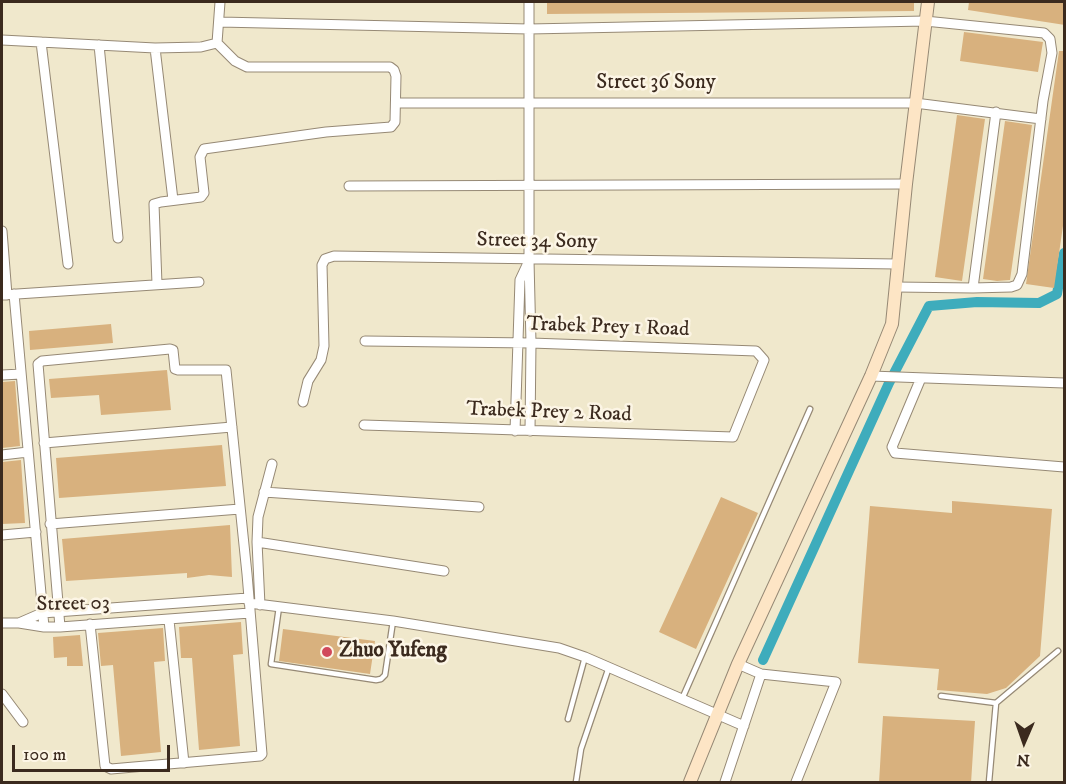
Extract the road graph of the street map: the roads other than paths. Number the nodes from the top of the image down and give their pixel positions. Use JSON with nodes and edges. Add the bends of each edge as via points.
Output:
{"nodes":[{"id":1,"x":220,"y":2,"type":"edge"},
{"id":2,"x":529,"y":2,"type":"edge"},
{"id":3,"x":928,"y":2,"type":"edge"},
{"id":4,"x":925,"y":21,"type":"junction"},
{"id":5,"x":220,"y":22,"type":"junction"},
{"id":6,"x":529,"y":29,"type":"junction"},
{"id":7,"x":2,"y":40,"type":"edge"},
{"id":8,"x":41,"y":42,"type":"junction"},
{"id":9,"x":217,"y":43,"type":"junction"},
{"id":10,"x":99,"y":45,"type":"junction"},
{"id":11,"x":154,"y":48,"type":"junction"},
{"id":12,"x":528,"y":102,"type":"junction"},
{"id":13,"x":396,"y":103,"type":"junction"},
{"id":14,"x":915,"y":103,"type":"junction"},
{"id":15,"x":996,"y":112,"type":"junction"},
{"id":16,"x":1041,"y":119,"type":"junction"},
{"id":17,"x":906,"y":184,"type":"junction"},
{"id":18,"x":528,"y":185,"type":"junction"},
{"id":19,"x":349,"y":186,"type":"dead end"},
{"id":20,"x":173,"y":200,"type":"junction"},
{"id":21,"x":2,"y":231,"type":"edge"},
{"id":22,"x":118,"y":238,"type":"dead end"},
{"id":23,"x":529,"y":260,"type":"junction"},
{"id":24,"x":68,"y":264,"type":"dead end"},
{"id":25,"x":897,"y":264,"type":"junction"},
{"id":26,"x":200,"y":282,"type":"dead end"},
{"id":27,"x":157,"y":284,"type":"junction"},
{"id":28,"x":896,"y":287,"type":"junction"},
{"id":29,"x":973,"y":288,"type":"junction"},
{"id":30,"x":8,"y":295,"type":"edge"},
{"id":31,"x":365,"y":341,"type":"dead end"},
{"id":32,"x":518,"y":343,"type":"junction"},
{"id":33,"x":531,"y":343,"type":"junction"},
{"id":34,"x":21,"y":374,"type":"junction"},
{"id":35,"x":2,"y":375,"type":"edge"},
{"id":36,"x":875,"y":376,"type":"junction"},
{"id":37,"x":917,"y":378,"type":"junction"},
{"id":38,"x":1065,"y":383,"type":"edge"},
{"id":39,"x":303,"y":402,"type":"dead end"},
{"id":40,"x":810,"y":409,"type":"dead end"},
{"id":41,"x":364,"y":426,"type":"dead end"},
{"id":42,"x":232,"y":427,"type":"junction"},
{"id":43,"x":515,"y":431,"type":"junction"},
{"id":44,"x":530,"y":431,"type":"junction"},
{"id":45,"x":733,"y":437,"type":"joint"},
{"id":46,"x":44,"y":443,"type":"junction"},
{"id":47,"x":28,"y":452,"type":"junction"},
{"id":48,"x":2,"y":455,"type":"edge"},
{"id":49,"x":272,"y":464,"type":"dead end"},
{"id":50,"x":1065,"y":467,"type":"edge"},
{"id":51,"x":264,"y":492,"type":"junction"},
{"id":52,"x":479,"y":507,"type":"dead end"},
{"id":53,"x":240,"y":509,"type":"junction"},
{"id":54,"x":50,"y":525,"type":"junction"},
{"id":55,"x":36,"y":532,"type":"junction"},
{"id":56,"x":2,"y":535,"type":"edge"},
{"id":57,"x":257,"y":542,"type":"junction"},
{"id":58,"x":444,"y":571,"type":"dead end"},
{"id":59,"x":249,"y":605,"type":"junction"},
{"id":60,"x":260,"y":605,"type":"junction"},
{"id":61,"x":279,"y":607,"type":"junction"},
{"id":62,"x":58,"y":612,"type":"junction"},
{"id":63,"x":42,"y":613,"type":"junction"},
{"id":64,"x":169,"y":620,"type":"junction"},
{"id":65,"x":393,"y":621,"type":"junction"},
{"id":66,"x":19,"y":622,"type":"junction"},
{"id":67,"x":2,"y":623,"type":"edge"},
{"id":68,"x":90,"y":624,"type":"junction"},
{"id":69,"x":44,"y":627,"type":"junction"},
{"id":70,"x":60,"y":627,"type":"junction"},
{"id":71,"x":1058,"y":651,"type":"dead end"},
{"id":72,"x":585,"y":657,"type":"junction"},
{"id":73,"x":738,"y":664,"type":"junction"},
{"id":74,"x":609,"y":667,"type":"junction"},
{"id":75,"x":761,"y":674,"type":"junction"},
{"id":76,"x":2,"y":694,"type":"edge"},
{"id":77,"x":940,"y":696,"type":"dead end"},
{"id":78,"x":682,"y":699,"type":"junction"},
{"id":79,"x":996,"y":703,"type":"junction"},
{"id":80,"x":717,"y":715,"type":"junction"},
{"id":81,"x":568,"y":719,"type":"dead end"},
{"id":82,"x":23,"y":722,"type":"dead end"},
{"id":83,"x":744,"y":726,"type":"junction"},
{"id":84,"x":184,"y":762,"type":"junction"},
{"id":85,"x":576,"y":783,"type":"edge"},
{"id":86,"x":690,"y":783,"type":"edge"},
{"id":87,"x":725,"y":783,"type":"edge"},
{"id":88,"x":796,"y":783,"type":"edge"},
{"id":89,"x":989,"y":783,"type":"edge"}],
"edges":[{"from":1,"to":5,"type":"street"},
{"from":2,"to":6,"type":"street"},
{"from":3,"to":4,"type":"street"},
{"from":4,"to":6,"type":"street"},
{"from":4,"to":14,"type":"street"},
{"from":4,"to":16,"type":"street","via":[[1044,33],[1050,39],[1052,53]]},
{"from":5,"to":6,"type":"street"},
{"from":5,"to":9,"type":"street"},
{"from":6,"to":12,"type":"street"},
{"from":7,"to":8,"type":"street"},
{"from":8,"to":10,"type":"street"},
{"from":8,"to":24,"type":"street"},
{"from":9,"to":11,"type":"street"},
{"from":9,"to":13,"type":"street","via":[[235,62],[248,67],[390,66],[396,76]]},
{"from":10,"to":11,"type":"street"},
{"from":10,"to":22,"type":"street"},
{"from":11,"to":20,"type":"street"},
{"from":12,"to":13,"type":"street","name":"Street 36 Sony"},
{"from":12,"to":14,"type":"street","name":"Street 36 Sony"},
{"from":12,"to":18,"type":"street"},
{"from":13,"to":20,"type":"street","via":[[391,127],[204,149],[200,157],[204,193],[201,197]]},
{"from":14,"to":15,"type":"street","name":"Street 36 Sony"},
{"from":14,"to":17,"type":"street"},
{"from":15,"to":16,"type":"street","name":"Street 36 Sony"},
{"from":15,"to":29,"type":"street"},
{"from":16,"to":29,"type":"street","via":[[1022,274],[1017,285],[1011,287]]},
{"from":17,"to":18,"type":"street"},
{"from":17,"to":25,"type":"street"},
{"from":18,"to":19,"type":"street"},
{"from":18,"to":23,"type":"street"},
{"from":20,"to":27,"type":"street","via":[[154,204],[153,208]]},
{"from":21,"to":30,"type":"street"},
{"from":23,"to":25,"type":"street","name":"Street 34 Sony"},
{"from":23,"to":32,"type":"street","via":[[520,280]]},
{"from":23,"to":33,"type":"street"},
{"from":23,"to":39,"type":"street","name":"Street 34 Sony","via":[[334,256],[325,259],[324,346]]},
{"from":25,"to":28,"type":"street"},
{"from":26,"to":27,"type":"street"},
{"from":27,"to":30,"type":"street"},
{"from":28,"to":29,"type":"street"},
{"from":28,"to":36,"type":"street","via":[[892,324]]},
{"from":30,"to":34,"type":"street"},
{"from":31,"to":32,"type":"street","name":"Trabek Prey 1 Road"},
{"from":32,"to":33,"type":"street","name":"Trabek Prey 1 Road"},
{"from":32,"to":43,"type":"street"},
{"from":33,"to":44,"type":"street"},
{"from":33,"to":45,"type":"street","name":"Trabek Prey 1 Road","via":[[756,351],[764,360]]},
{"from":34,"to":35,"type":"street"},
{"from":34,"to":47,"type":"street"},
{"from":36,"to":37,"type":"street"},
{"from":36,"to":73,"type":"street"},
{"from":37,"to":38,"type":"street"},
{"from":37,"to":50,"type":"street","via":[[892,447],[895,453]]},
{"from":40,"to":78,"type":"lane"},
{"from":41,"to":43,"type":"street","name":"Trabek Prey 2 Road"},
{"from":42,"to":46,"type":"street"},
{"from":42,"to":46,"type":"street","via":[[226,370],[175,369],[170,349],[38,364]]},
{"from":42,"to":53,"type":"street"},
{"from":43,"to":44,"type":"street","name":"Trabek Prey 2 Road"},
{"from":44,"to":45,"type":"street","name":"Trabek Prey 2 Road"},
{"from":46,"to":54,"type":"street"},
{"from":47,"to":48,"type":"street"},
{"from":47,"to":55,"type":"street"},
{"from":49,"to":51,"type":"street"},
{"from":51,"to":52,"type":"street"},
{"from":51,"to":57,"type":"street"},
{"from":53,"to":54,"type":"street"},
{"from":53,"to":59,"type":"street"},
{"from":54,"to":62,"type":"street"},
{"from":55,"to":56,"type":"street"},
{"from":55,"to":63,"type":"street"},
{"from":57,"to":58,"type":"street"},
{"from":57,"to":60,"type":"street"},
{"from":59,"to":60,"type":"street"},
{"from":59,"to":62,"type":"street","name":"Street 03"},
{"from":59,"to":64,"type":"street","name":"Street 03"},
{"from":59,"to":84,"type":"street","via":[[262,754],[257,758]]},
{"from":60,"to":61,"type":"street"},
{"from":61,"to":65,"type":"street"},
{"from":61,"to":65,"type":"lane","via":[[271,664],[375,680],[384,675]]},
{"from":62,"to":63,"type":"street","name":"Street 03"},
{"from":62,"to":70,"type":"street"},
{"from":63,"to":66,"type":"street","name":"Street 03"},
{"from":63,"to":69,"type":"street"},
{"from":64,"to":68,"type":"street","name":"Street 03"},
{"from":64,"to":84,"type":"street"},
{"from":65,"to":72,"type":"street","via":[[559,648]]},
{"from":66,"to":67,"type":"street"},
{"from":66,"to":69,"type":"street","name":"Street 03"},
{"from":68,"to":70,"type":"street","name":"Street 03"},
{"from":68,"to":84,"type":"street","via":[[105,766]]},
{"from":69,"to":70,"type":"street","name":"Street 03"},
{"from":71,"to":79,"type":"lane"},
{"from":72,"to":74,"type":"street"},
{"from":72,"to":81,"type":"lane"},
{"from":73,"to":75,"type":"street"},
{"from":73,"to":80,"type":"street"},
{"from":74,"to":78,"type":"street"},
{"from":74,"to":85,"type":"lane","via":[[581,749]]},
{"from":75,"to":83,"type":"street"},
{"from":75,"to":88,"type":"street","via":[[836,682]]},
{"from":76,"to":82,"type":"street"},
{"from":77,"to":79,"type":"lane"},
{"from":78,"to":80,"type":"street"},
{"from":79,"to":89,"type":"lane"},
{"from":80,"to":83,"type":"street"},
{"from":80,"to":86,"type":"street"},
{"from":83,"to":87,"type":"street"}]}
